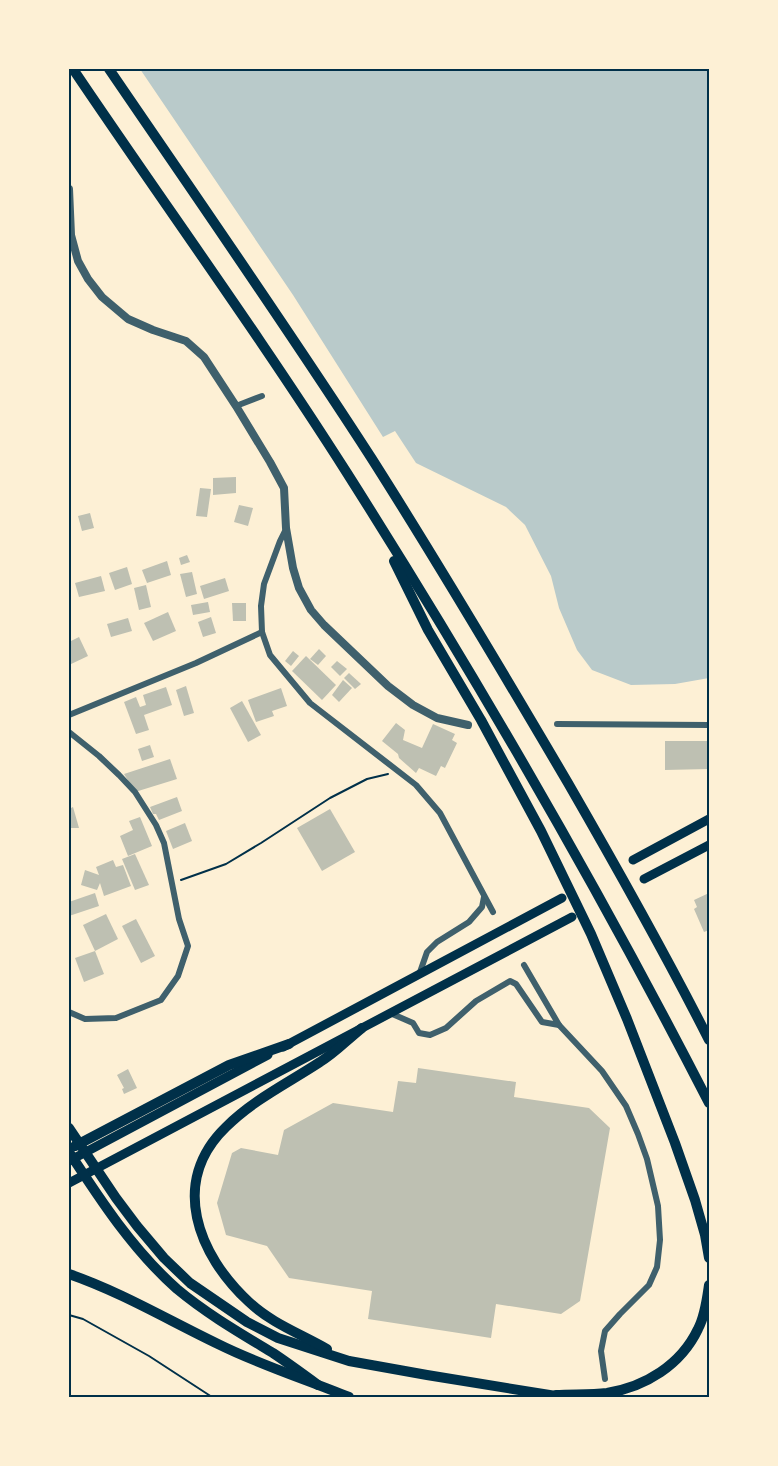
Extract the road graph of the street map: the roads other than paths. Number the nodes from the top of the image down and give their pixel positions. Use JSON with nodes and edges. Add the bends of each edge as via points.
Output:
{"nodes":[{"id":1,"x":73,"y":69,"type":"edge"},
{"id":2,"x":108,"y":69,"type":"edge"},
{"id":3,"x":69,"y":189,"type":"edge"},
{"id":4,"x":262,"y":396,"type":"dead end"},
{"id":5,"x":236,"y":406,"type":"junction"},
{"id":6,"x":371,"y":512,"type":"junction"},
{"id":7,"x":286,"y":528,"type":"junction"},
{"id":8,"x":262,"y":632,"type":"junction"},
{"id":9,"x":69,"y":715,"type":"edge"},
{"id":10,"x":558,"y":724,"type":"dead end"},
{"id":11,"x":468,"y":725,"type":"dead end"},
{"id":12,"x":709,"y":725,"type":"edge"},
{"id":13,"x":69,"y":732,"type":"edge"},
{"id":14,"x":709,"y":819,"type":"edge"},
{"id":15,"x":709,"y":845,"type":"edge"},
{"id":16,"x":633,"y":860,"type":"dead end"},
{"id":17,"x":644,"y":879,"type":"dead end"},
{"id":18,"x":484,"y":896,"type":"junction"},
{"id":19,"x":562,"y":898,"type":"dead end"},
{"id":20,"x":493,"y":912,"type":"dead end"},
{"id":21,"x":572,"y":917,"type":"dead end"},
{"id":22,"x":524,"y":965,"type":"dead end"},
{"id":23,"x":419,"y":975,"type":"junction"},
{"id":24,"x":69,"y":1012,"type":"edge"},
{"id":25,"x":390,"y":1014,"type":"junction"},
{"id":26,"x":559,"y":1025,"type":"junction"},
{"id":27,"x":362,"y":1028,"type":"junction"},
{"id":28,"x":709,"y":1040,"type":"edge"},
{"id":29,"x":289,"y":1044,"type":"junction"},
{"id":30,"x":709,"y":1102,"type":"edge"},
{"id":31,"x":71,"y":1131,"type":"edge"},
{"id":32,"x":69,"y":1150,"type":"edge"},
{"id":33,"x":69,"y":1161,"type":"edge"},
{"id":34,"x":69,"y":1183,"type":"edge"},
{"id":35,"x":709,"y":1258,"type":"edge"},
{"id":36,"x":69,"y":1274,"type":"edge"},
{"id":37,"x":709,"y":1285,"type":"edge"},
{"id":38,"x":349,"y":1361,"type":"junction"},
{"id":39,"x":605,"y":1379,"type":"dead end"},
{"id":40,"x":318,"y":1384,"type":"junction"},
{"id":41,"x":559,"y":1396,"type":"edge"},
{"id":42,"x":349,"y":1397,"type":"edge"}],
"edges":[{"from":1,"to":6,"type":"highway"},
{"from":2,"to":28,"type":"highway","via":[[309,364],[458,598],[641,911]]},
{"from":3,"to":5,"type":"street","via":[[71,235],[88,279],[102,297],[129,319],[186,341],[204,357]]},
{"from":4,"to":5,"type":"street"},
{"from":5,"to":7,"type":"street","via":[[284,488]]},
{"from":6,"to":30,"type":"highway","via":[[558,824]]},
{"from":6,"to":35,"type":"highway","via":[[428,630],[541,831],[591,934],[668,1125],[695,1200]]},
{"from":7,"to":8,"type":"street","via":[[264,584]]},
{"from":7,"to":11,"type":"street","via":[[299,588],[324,625],[413,705],[437,718]]},
{"from":8,"to":9,"type":"street"},
{"from":8,"to":18,"type":"street","via":[[270,655],[310,703],[417,785],[440,813]]},
{"from":10,"to":12,"type":"street"},
{"from":13,"to":24,"type":"street","via":[[135,792],[156,825],[164,843],[188,946],[178,976],[161,1000],[116,1018],[85,1019]]},
{"from":14,"to":16,"type":"highway"},
{"from":15,"to":17,"type":"highway"},
{"from":18,"to":20,"type":"street"},
{"from":18,"to":23,"type":"street","via":[[482,907],[469,922],[427,952]]},
{"from":19,"to":23,"type":"highway"},
{"from":21,"to":25,"type":"highway"},
{"from":22,"to":26,"type":"street"},
{"from":23,"to":29,"type":"highway"},
{"from":25,"to":26,"type":"street","via":[[413,1023],[419,1033],[430,1035],[446,1028],[476,1001],[510,981],[542,1022]]},
{"from":25,"to":27,"type":"highway"},
{"from":26,"to":39,"type":"street","via":[[602,1071],[626,1106],[647,1159],[658,1206],[657,1267],[649,1285],[605,1331],[601,1351]]},
{"from":27,"to":34,"type":"highway"},
{"from":27,"to":38,"type":"highway","via":[[322,1061],[226,1126],[208,1147],[195,1193],[200,1233],[217,1265],[249,1303]]},
{"from":29,"to":32,"type":"highway","via":[[229,1065]]},
{"from":29,"to":33,"type":"highway"},
{"from":31,"to":38,"type":"highway","via":[[116,1198],[164,1258],[190,1283],[278,1338]]},
{"from":32,"to":40,"type":"highway","via":[[137,1247],[177,1289]]},
{"from":36,"to":40,"type":"highway","via":[[112,1290],[219,1345]]},
{"from":37,"to":41,"type":"highway","via":[[699,1329],[670,1365],[629,1388]]},
{"from":38,"to":41,"type":"highway"},
{"from":40,"to":42,"type":"highway"}]}
